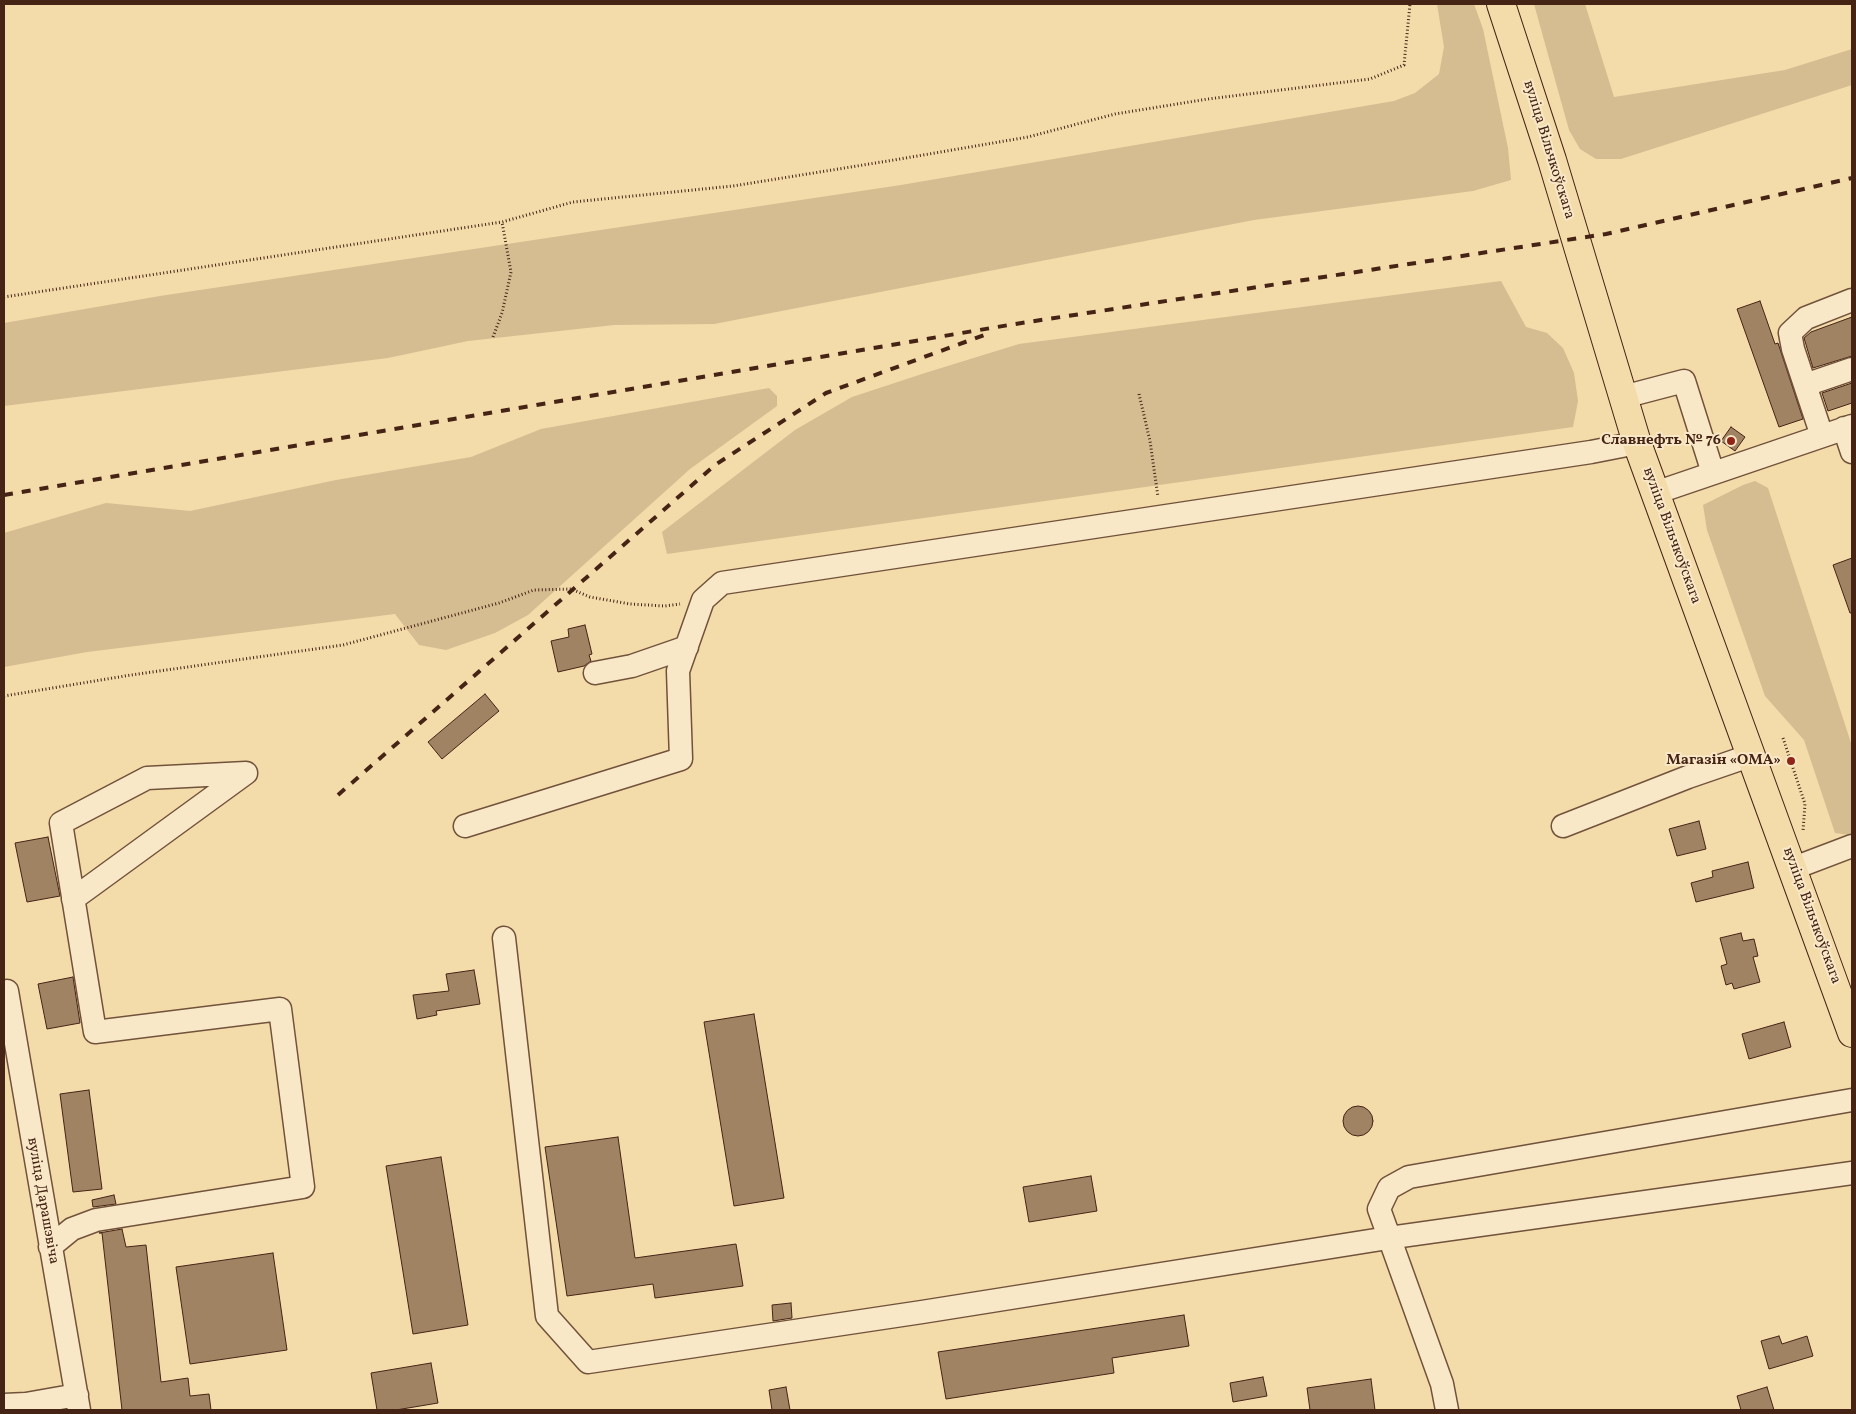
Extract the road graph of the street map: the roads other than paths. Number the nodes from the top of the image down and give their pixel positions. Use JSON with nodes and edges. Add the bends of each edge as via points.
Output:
{"nodes":[{"id":1,"x":1501,"y":4,"type":"edge"},
{"id":2,"x":1852,"y":300,"type":"edge"},
{"id":3,"x":1852,"y":369,"type":"edge"},
{"id":4,"x":1805,"y":385,"type":"junction"},
{"id":5,"x":1623,"y":397,"type":"junction"},
{"id":6,"x":1848,"y":427,"type":"edge"},
{"id":7,"x":1822,"y":436,"type":"junction"},
{"id":8,"x":1637,"y":443,"type":"junction"},
{"id":9,"x":1852,"y":452,"type":"edge"},
{"id":10,"x":1713,"y":473,"type":"junction"},
{"id":11,"x":1655,"y":493,"type":"junction"},
{"id":12,"x":687,"y":647,"type":"junction"},
{"id":13,"x":595,"y":673,"type":"dead end"},
{"id":14,"x":1752,"y":755,"type":"junction"},
{"id":15,"x":465,"y":826,"type":"dead end"},
{"id":16,"x":1563,"y":826,"type":"dead end"},
{"id":17,"x":1852,"y":846,"type":"edge"},
{"id":18,"x":1794,"y":868,"type":"junction"},
{"id":19,"x":74,"y":899,"type":"junction"},
{"id":20,"x":504,"y":938,"type":"dead end"},
{"id":21,"x":7,"y":991,"type":"dead end"},
{"id":22,"x":1852,"y":1033,"type":"edge"},
{"id":23,"x":1852,"y":1100,"type":"edge"},
{"id":24,"x":1852,"y":1173,"type":"edge"},
{"id":25,"x":1388,"y":1238,"type":"junction"},
{"id":26,"x":50,"y":1247,"type":"junction"},
{"id":27,"x":78,"y":1403,"type":"edge"},
{"id":28,"x":4,"y":1405,"type":"edge"},
{"id":29,"x":1447,"y":1410,"type":"edge"}],
"edges":[{"from":1,"to":5,"type":"main road","name":"вуліца Вільчкоўскага"},
{"from":2,"to":4,"type":"street","via":[[1806,318],[1790,333]]},
{"from":3,"to":4,"type":"street"},
{"from":4,"to":7,"type":"street"},
{"from":5,"to":8,"type":"main road","name":"вуліца Вільчкоўскага"},
{"from":5,"to":10,"type":"street","via":[[1684,381]]},
{"from":6,"to":7,"type":"street"},
{"from":6,"to":9,"type":"street"},
{"from":7,"to":10,"type":"street"},
{"from":8,"to":11,"type":"main road","name":"вуліца Вільчкоўскага"},
{"from":8,"to":12,"type":"street","via":[[1582,454],[722,583],[703,600]]},
{"from":10,"to":11,"type":"street"},
{"from":11,"to":14,"type":"main road","name":"вуліца Вільчкоўскага"},
{"from":12,"to":13,"type":"street","via":[[632,666]]},
{"from":12,"to":15,"type":"street","via":[[678,671],[681,759]]},
{"from":14,"to":16,"type":"street"},
{"from":14,"to":18,"type":"main road","name":"вуліца Вільчкоўскага"},
{"from":17,"to":18,"type":"street"},
{"from":18,"to":22,"type":"main road","name":"вуліца Вільчкоўскага"},
{"from":19,"to":19,"type":"street","via":[[61,823],[147,778],[246,773]]},
{"from":19,"to":26,"type":"street","via":[[95,1032],[280,1009],[303,1187],[96,1220],[72,1229]]},
{"from":20,"to":25,"type":"street","via":[[547,1316],[588,1362]]},
{"from":21,"to":26,"type":"street","name":"вуліца Дарашэвіча"},
{"from":23,"to":25,"type":"street","via":[[1409,1177],[1389,1188],[1379,1210]]},
{"from":24,"to":25,"type":"street"},
{"from":25,"to":29,"type":"street","via":[[1442,1384]]},
{"from":26,"to":27,"type":"street","name":"вуліца Дарашэвіча"},
{"from":27,"to":28,"type":"street"}]}
